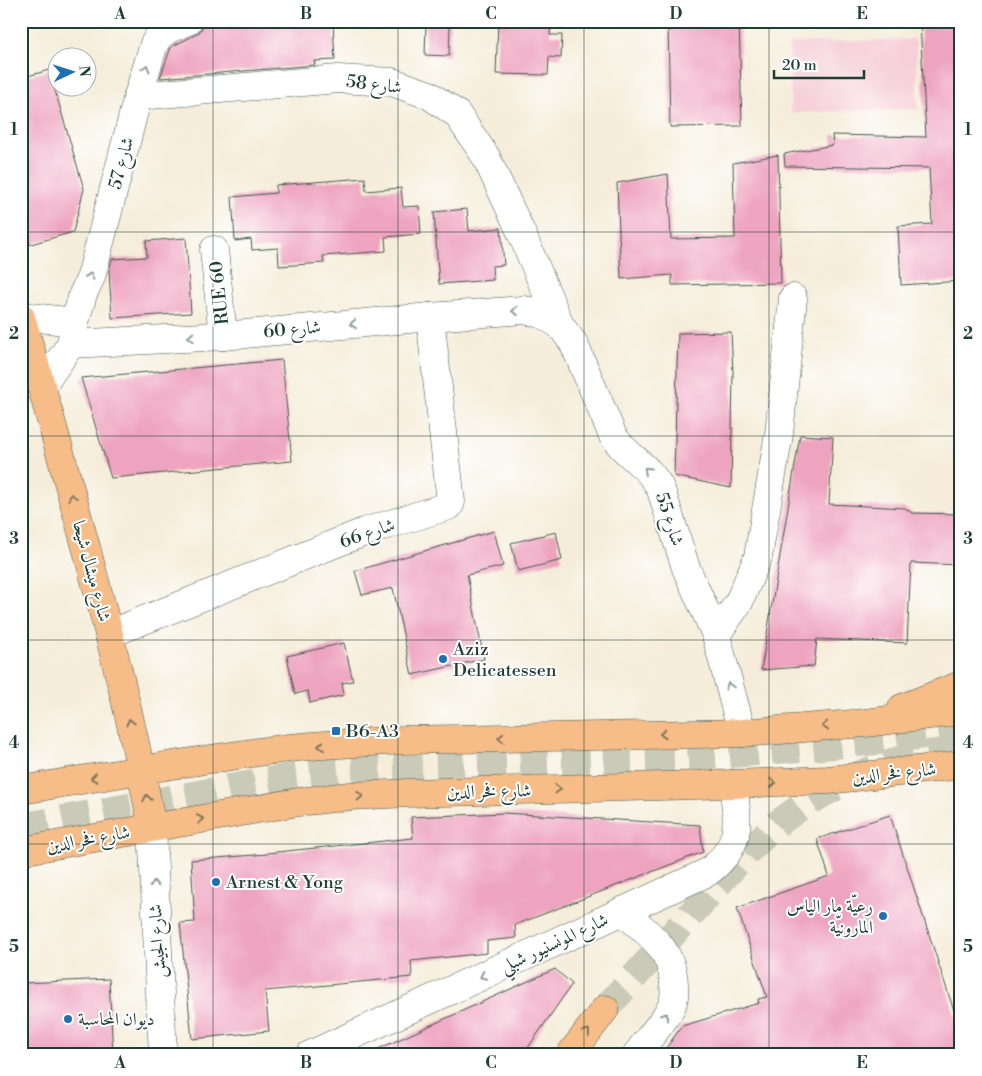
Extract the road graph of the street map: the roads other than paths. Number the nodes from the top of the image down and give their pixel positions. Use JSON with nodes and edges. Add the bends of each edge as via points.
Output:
{"nodes":[{"id":1,"x":188,"y":21,"type":"edge"},
{"id":2,"x":138,"y":96,"type":"junction"},
{"id":3,"x":214,"y":250,"type":"dead end"},
{"id":4,"x":793,"y":298,"type":"dead end"},
{"id":5,"x":21,"y":317,"type":"edge"},
{"id":6,"x":430,"y":317,"type":"junction"},
{"id":7,"x":560,"y":326,"type":"junction"},
{"id":8,"x":73,"y":333,"type":"junction"},
{"id":9,"x":223,"y":336,"type":"junction"},
{"id":10,"x":42,"y":386,"type":"junction"},
{"id":11,"x":109,"y":634,"type":"junction"},
{"id":12,"x":716,"y":636,"type":"junction"},
{"id":13,"x":961,"y":685,"type":"edge"},
{"id":14,"x":961,"y":711,"type":"edge"},
{"id":15,"x":865,"y":723,"type":"junction"},
{"id":16,"x":742,"y":733,"type":"junction"},
{"id":17,"x":961,"y":765,"type":"edge"},
{"id":18,"x":142,"y":770,"type":"junction"},
{"id":19,"x":733,"y":784,"type":"junction"},
{"id":20,"x":21,"y":790,"type":"edge"},
{"id":21,"x":152,"y":827,"type":"junction"},
{"id":22,"x":21,"y":851,"type":"edge"},
{"id":23,"x":622,"y":911,"type":"junction"},
{"id":24,"x":605,"y":1009,"type":"tunnel mouth"},
{"id":25,"x":163,"y":1055,"type":"edge"},
{"id":26,"x":310,"y":1055,"type":"edge"},
{"id":27,"x":570,"y":1055,"type":"edge"},
{"id":28,"x":636,"y":1055,"type":"edge"}],
"edges":[{"from":2,"to":1,"type":"street","name":"شارع 57","one_way":true,"via":[[159,36]]},
{"from":2,"to":7,"type":"street","name":"شارع 58","via":[[338,79],[392,82],[429,94],[457,114],[486,158]]},
{"from":8,"to":2,"type":"street","name":"شارع 57","one_way":true},
{"from":3,"to":9,"type":"street","name":"RUE 60"},
{"from":4,"to":12,"type":"street","via":[[779,434],[758,557],[739,602]]},
{"from":5,"to":8,"type":"street"},
{"from":5,"to":10,"type":"main road","name":"شارع ميشال شيحا"},
{"from":7,"to":6,"type":"street","name":"شارع 60","one_way":true,"via":[[542,314],[524,310]]},
{"from":6,"to":9,"type":"street","name":"شارع 60","one_way":true},
{"from":6,"to":11,"type":"street","name":"شارع 66","via":[[449,506],[364,532]]},
{"from":12,"to":7,"type":"street","name":"شارع 55","one_way":true,"via":[[686,568],[656,479],[613,436],[574,344]]},
{"from":9,"to":8,"type":"street","name":"شارع 60","one_way":true},
{"from":8,"to":10,"type":"street"},
{"from":11,"to":10,"type":"main road","name":"شارع ميشال شيحا","one_way":true},
{"from":18,"to":11,"type":"main road","name":"شارع ميشال شيحا","one_way":true},
{"from":16,"to":12,"type":"street","name":"شارع 55","one_way":true},
{"from":13,"to":15,"type":"main road"},
{"from":14,"to":15,"type":"main road"},
{"from":15,"to":16,"type":"main road","one_way":true},
{"from":16,"to":18,"type":"main road","one_way":true,"via":[[404,740],[289,748]]},
{"from":19,"to":17,"type":"main road","name":"شارع فخر الدين","one_way":true,"via":[[828,780]]},
{"from":18,"to":20,"type":"main road","one_way":true},
{"from":21,"to":18,"type":"main road","name":"شارع ميشال شيحا","one_way":true},
{"from":21,"to":19,"type":"main road","name":"شارع فخر الدين","one_way":true,"via":[[350,796]]},
{"from":19,"to":23,"type":"street","name":"شارع المونسنيور شبلي","via":[[736,833],[721,862],[708,872]]},
{"from":21,"to":22,"type":"main road","name":"شارع فخر الدين"},
{"from":25,"to":21,"type":"street","name":"شارع الجيش","one_way":true},
{"from":23,"to":26,"type":"street","name":"شارع المونسنيور شبلي","one_way":true},
{"from":28,"to":23,"type":"street","one_way":true,"via":[[670,1010],[675,992],[674,974],[658,942]]},
{"from":27,"to":24,"type":"main road","one_way":true}]}
